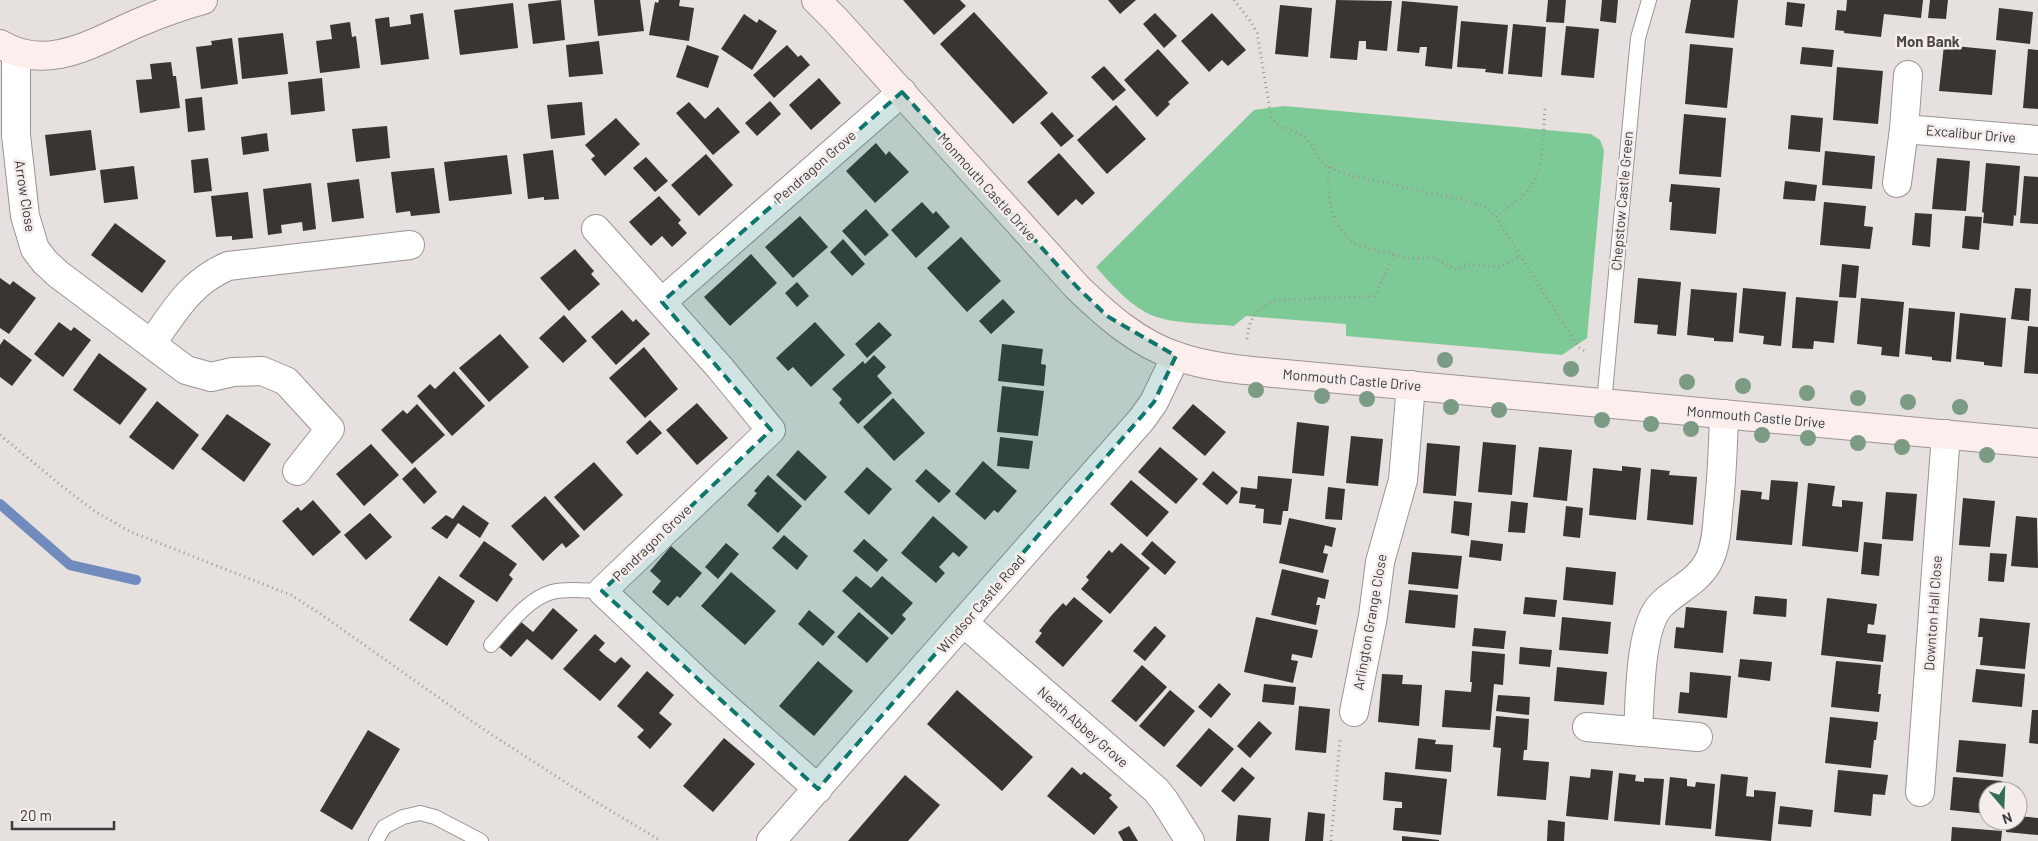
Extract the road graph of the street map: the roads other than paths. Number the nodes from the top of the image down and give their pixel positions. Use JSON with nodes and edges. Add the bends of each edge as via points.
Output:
{"nodes":[{"id":1,"x":203,"y":0,"type":"edge"},
{"id":2,"x":816,"y":0,"type":"edge"},
{"id":3,"x":1649,"y":0,"type":"edge"},
{"id":4,"x":8,"y":48,"type":"edge"},
{"id":5,"x":1908,"y":75,"type":"dead end"},
{"id":6,"x":902,"y":92,"type":"junction"},
{"id":7,"x":1904,"y":129,"type":"junction"},
{"id":8,"x":2038,"y":140,"type":"edge"},
{"id":9,"x":1897,"y":183,"type":"dead end"},
{"id":10,"x":596,"y":229,"type":"dead end"},
{"id":11,"x":410,"y":244,"type":"dead end"},
{"id":12,"x":662,"y":302,"type":"junction"},
{"id":13,"x":151,"y":344,"type":"junction"},
{"id":14,"x":1176,"y":356,"type":"junction"},
{"id":15,"x":1411,"y":385,"type":"junction"},
{"id":16,"x":1604,"y":403,"type":"junction"},
{"id":17,"x":1724,"y":414,"type":"junction"},
{"id":18,"x":1946,"y":434,"type":"junction"},
{"id":19,"x":2038,"y":443,"type":"edge"},
{"id":20,"x":297,"y":471,"type":"dead end"},
{"id":21,"x":602,"y":591,"type":"junction"},
{"id":22,"x":964,"y":623,"type":"junction"},
{"id":23,"x":490,"y":645,"type":"dead end"},
{"id":24,"x":1354,"y":712,"type":"road end"},
{"id":25,"x":1587,"y":727,"type":"dead end"},
{"id":26,"x":1638,"y":732,"type":"junction"},
{"id":27,"x":1698,"y":737,"type":"dead end"},
{"id":28,"x":818,"y":789,"type":"junction"},
{"id":29,"x":1920,"y":792,"type":"dead end"},
{"id":30,"x":782,"y":837,"type":"edge"},
{"id":31,"x":376,"y":841,"type":"edge"},
{"id":32,"x":481,"y":841,"type":"edge"},
{"id":33,"x":1190,"y":841,"type":"edge"}],
"edges":[{"from":1,"to":4,"type":"street","via":[[58,55],[37,56]]},
{"from":2,"to":6,"type":"street","name":"Monmouth Castle Drive"},
{"from":3,"to":16,"type":"lane","name":"Chepstow Castle Green","via":[[1636,53]]},
{"from":4,"to":13,"type":"street","name":"Arrow Close","via":[[25,216],[35,248],[58,274]]},
{"from":5,"to":7,"type":"street"},
{"from":6,"to":12,"type":"street","name":"Pendragon Grove"},
{"from":6,"to":14,"type":"street","name":"Monmouth Castle Drive","via":[[1077,287],[1107,316],[1139,338]]},
{"from":7,"to":8,"type":"street","name":"Excalibur Drive"},
{"from":7,"to":9,"type":"street"},
{"from":10,"to":12,"type":"street","name":"Pendragon Grove"},
{"from":11,"to":13,"type":"street","via":[[228,266],[197,284]]},
{"from":12,"to":21,"type":"street","name":"Pendragon Grove","via":[[771,430]]},
{"from":13,"to":20,"type":"street","name":"Arrow Close","via":[[186,370],[211,378],[233,372],[262,371],[286,381],[330,430]]},
{"from":14,"to":15,"type":"street","name":"Monmouth Castle Drive","via":[[1244,370]]},
{"from":14,"to":22,"type":"street","name":"Windsor Castle Road","via":[[1142,419]]},
{"from":15,"to":16,"type":"street","name":"Monmouth Castle Drive"},
{"from":15,"to":24,"type":"street","name":"Arlington Grange Close","via":[[1403,480],[1380,562]]},
{"from":16,"to":17,"type":"street","name":"Monmouth Castle Drive"},
{"from":17,"to":18,"type":"street","name":"Monmouth Castle Drive"},
{"from":17,"to":26,"type":"street","via":[[1715,542],[1698,576],[1662,604],[1649,629],[1641,671]]},
{"from":18,"to":19,"type":"street","name":"Monmouth Castle Drive"},
{"from":18,"to":29,"type":"street","name":"Downton Hall Close"},
{"from":21,"to":23,"type":"lane","via":[[565,591],[544,595],[532,602]]},
{"from":21,"to":28,"type":"street","name":"Pendragon Grove"},
{"from":22,"to":28,"type":"street","name":"Windsor Castle Road"},
{"from":22,"to":33,"type":"street","name":"Neath Abbey Grove","via":[[1156,790]]},
{"from":25,"to":26,"type":"street"},
{"from":26,"to":27,"type":"street"},
{"from":28,"to":30,"type":"street","name":"Windsor Castle Road"},
{"from":31,"to":32,"type":"lane","via":[[384,827],[420,813],[435,817]]}]}
